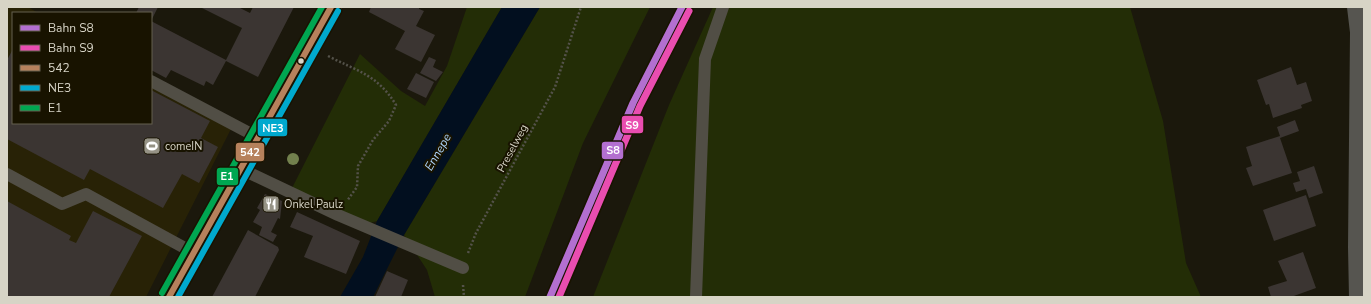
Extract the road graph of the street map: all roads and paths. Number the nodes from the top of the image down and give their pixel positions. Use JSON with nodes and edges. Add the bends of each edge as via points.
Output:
{"nodes":[{"id":1,"x":331,"y":7,"type":"edge"},
{"id":2,"x":581,"y":7,"type":"edge"},
{"id":3,"x":723,"y":7,"type":"edge"},
{"id":4,"x":1358,"y":7,"type":"edge"},
{"id":5,"x":310,"y":46,"type":"junction"},
{"id":6,"x":152,"y":82,"type":"edge"},
{"id":7,"x":259,"y":138,"type":"junction"},
{"id":8,"x":241,"y":169,"type":"junction"},
{"id":9,"x":7,"y":174,"type":"edge"},
{"id":10,"x":338,"y":215,"type":"junction"},
{"id":11,"x":194,"y":253,"type":"junction"},
{"id":12,"x":463,"y":268,"type":"junction"},
{"id":13,"x":169,"y":297,"type":"edge"},
{"id":14,"x":464,"y":297,"type":"edge"},
{"id":15,"x":696,"y":297,"type":"edge"},
{"id":16,"x":1360,"y":297,"type":"edge"}],
"edges":[{"from":1,"to":5,"type":"main road"},
{"from":2,"to":12,"type":"path","name":"Preselweg","via":[[555,87],[476,233]]},
{"from":3,"to":15,"type":"lane","via":[[705,59]]},
{"from":4,"to":16,"type":"main road","via":[[1361,32]]},
{"from":5,"to":7,"type":"main road"},
{"from":5,"to":10,"type":"path","via":[[375,79],[387,90],[396,104],[389,121],[372,140],[358,166],[357,187]]},
{"from":6,"to":7,"type":"lane"},
{"from":7,"to":8,"type":"main road"},
{"from":8,"to":10,"type":"lane"},
{"from":8,"to":11,"type":"main road"},
{"from":9,"to":11,"type":"lane","via":[[62,204],[86,194]]},
{"from":10,"to":12,"type":"lane"},
{"from":11,"to":13,"type":"main road"},
{"from":12,"to":14,"type":"path","name":"Preselweg"}]}
